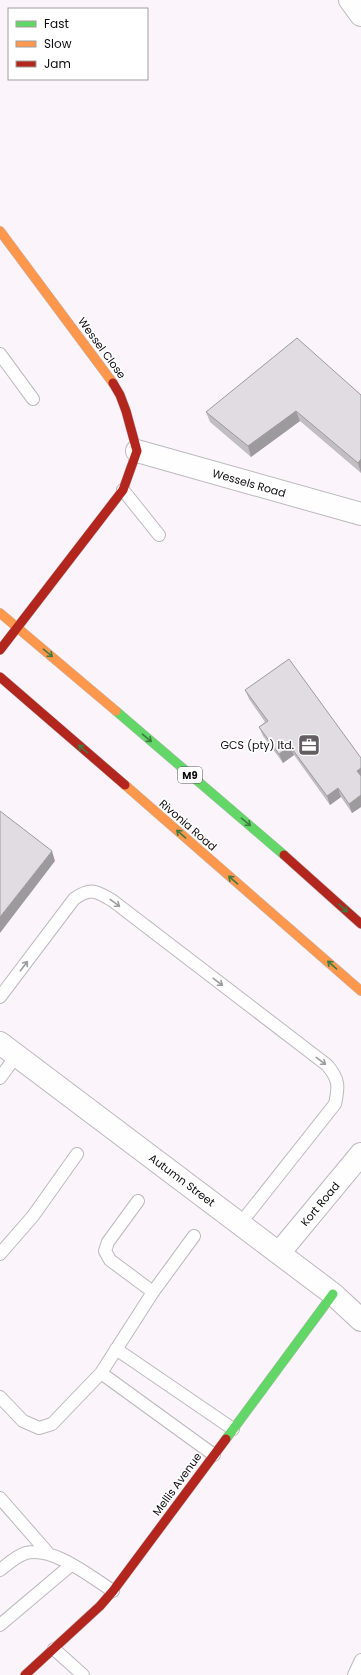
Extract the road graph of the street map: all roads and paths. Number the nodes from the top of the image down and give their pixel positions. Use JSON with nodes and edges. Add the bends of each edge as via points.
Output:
{"nodes":[{"id":1,"x":350,"y":0,"type":"edge"},
{"id":2,"x":361,"y":15,"type":"edge"},
{"id":3,"x":0,"y":231,"type":"edge"},
{"id":4,"x":0,"y":354,"type":"edge"},
{"id":5,"x":33,"y":399,"type":"dead end"},
{"id":6,"x":137,"y":451,"type":"junction"},
{"id":7,"x":123,"y":490,"type":"junction"},
{"id":8,"x":361,"y":514,"type":"edge"},
{"id":9,"x":159,"y":535,"type":"dead end"},
{"id":10,"x":0,"y":613,"type":"edge"},
{"id":11,"x":18,"y":628,"type":"junction"},
{"id":12,"x":0,"y":650,"type":"edge"},
{"id":13,"x":0,"y":677,"type":"edge"},
{"id":14,"x":361,"y":924,"type":"edge"},
{"id":15,"x":361,"y":990,"type":"edge"},
{"id":16,"x":0,"y":997,"type":"edge"},
{"id":17,"x":8,"y":1049,"type":"edge"},
{"id":18,"x":0,"y":1078,"type":"edge"},
{"id":19,"x":77,"y":1154,"type":"dead end"},
{"id":20,"x":361,"y":1154,"type":"edge"},
{"id":21,"x":138,"y":1201,"type":"dead end"},
{"id":22,"x":240,"y":1224,"type":"junction"},
{"id":23,"x":194,"y":1236,"type":"dead end"},
{"id":24,"x":279,"y":1253,"type":"junction"},
{"id":25,"x":0,"y":1254,"type":"edge"},
{"id":26,"x":153,"y":1292,"type":"junction"},
{"id":27,"x":333,"y":1294,"type":"junction"},
{"id":28,"x":361,"y":1320,"type":"edge"},
{"id":29,"x":116,"y":1349,"type":"junction"},
{"id":30,"x":101,"y":1373,"type":"junction"},
{"id":31,"x":0,"y":1397,"type":"edge"},
{"id":32,"x":233,"y":1429,"type":"junction"},
{"id":33,"x":214,"y":1455,"type":"junction"},
{"id":34,"x":0,"y":1498,"type":"edge"},
{"id":35,"x":48,"y":1553,"type":"junction"},
{"id":36,"x":71,"y":1565,"type":"junction"},
{"id":37,"x":0,"y":1570,"type":"edge"},
{"id":38,"x":113,"y":1591,"type":"junction"},
{"id":39,"x":0,"y":1624,"type":"edge"},
{"id":40,"x":54,"y":1649,"type":"junction"},
{"id":41,"x":361,"y":1660,"type":"edge"},
{"id":42,"x":25,"y":1675,"type":"edge"},
{"id":43,"x":83,"y":1675,"type":"edge"},
{"id":44,"x":354,"y":1675,"type":"edge"}],
"edges":[{"from":1,"to":2,"type":"street"},
{"from":3,"to":6,"type":"street","name":"Wessel Close","via":[[109,376],[122,400]]},
{"from":4,"to":5,"type":"lane"},
{"from":6,"to":7,"type":"street"},
{"from":6,"to":8,"type":"street","name":"Wessels Road"},
{"from":7,"to":9,"type":"lane"},
{"from":7,"to":11,"type":"street"},
{"from":10,"to":11,"type":"street","number":"M9"},
{"from":11,"to":12,"type":"street"},
{"from":11,"to":14,"type":"street","number":"M9","one_way":true,"via":[[258,832]]},
{"from":15,"to":13,"type":"street","name":"Rivonia Road","one_way":true},
{"from":16,"to":22,"type":"lane","one_way":true,"via":[[74,899],[84,892],[98,892],[327,1065],[335,1075],[338,1090],[335,1104]]},
{"from":17,"to":18,"type":"lane"},
{"from":17,"to":22,"type":"street","name":"Autumn Street"},
{"from":19,"to":25,"type":"lane","via":[[33,1216]]},
{"from":20,"to":24,"type":"street","name":"Kort Road"},
{"from":21,"to":26,"type":"lane","via":[[108,1242],[105,1251],[110,1260]]},
{"from":22,"to":24,"type":"street","name":"Autumn Street"},
{"from":23,"to":26,"type":"lane"},
{"from":24,"to":27,"type":"street","name":"Autumn Street"},
{"from":26,"to":29,"type":"lane"},
{"from":27,"to":28,"type":"street","name":"Autumn Street"},
{"from":27,"to":32,"type":"street","name":"Mellis Avenue"},
{"from":29,"to":30,"type":"lane"},
{"from":29,"to":32,"type":"lane"},
{"from":30,"to":31,"type":"lane","via":[[52,1424],[39,1428],[23,1421]]},
{"from":30,"to":33,"type":"lane"},
{"from":32,"to":33,"type":"street","name":"Mellis Avenue"},
{"from":33,"to":38,"type":"street","name":"Mellis Avenue"},
{"from":34,"to":35,"type":"lane"},
{"from":35,"to":36,"type":"lane"},
{"from":35,"to":37,"type":"lane","via":[[26,1553]]},
{"from":36,"to":38,"type":"lane"},
{"from":36,"to":39,"type":"lane"},
{"from":38,"to":40,"type":"street","name":"Mellis Avenue"},
{"from":40,"to":42,"type":"street","name":"Mellis Avenue"},
{"from":40,"to":43,"type":"lane"},
{"from":41,"to":44,"type":"lane"}]}
